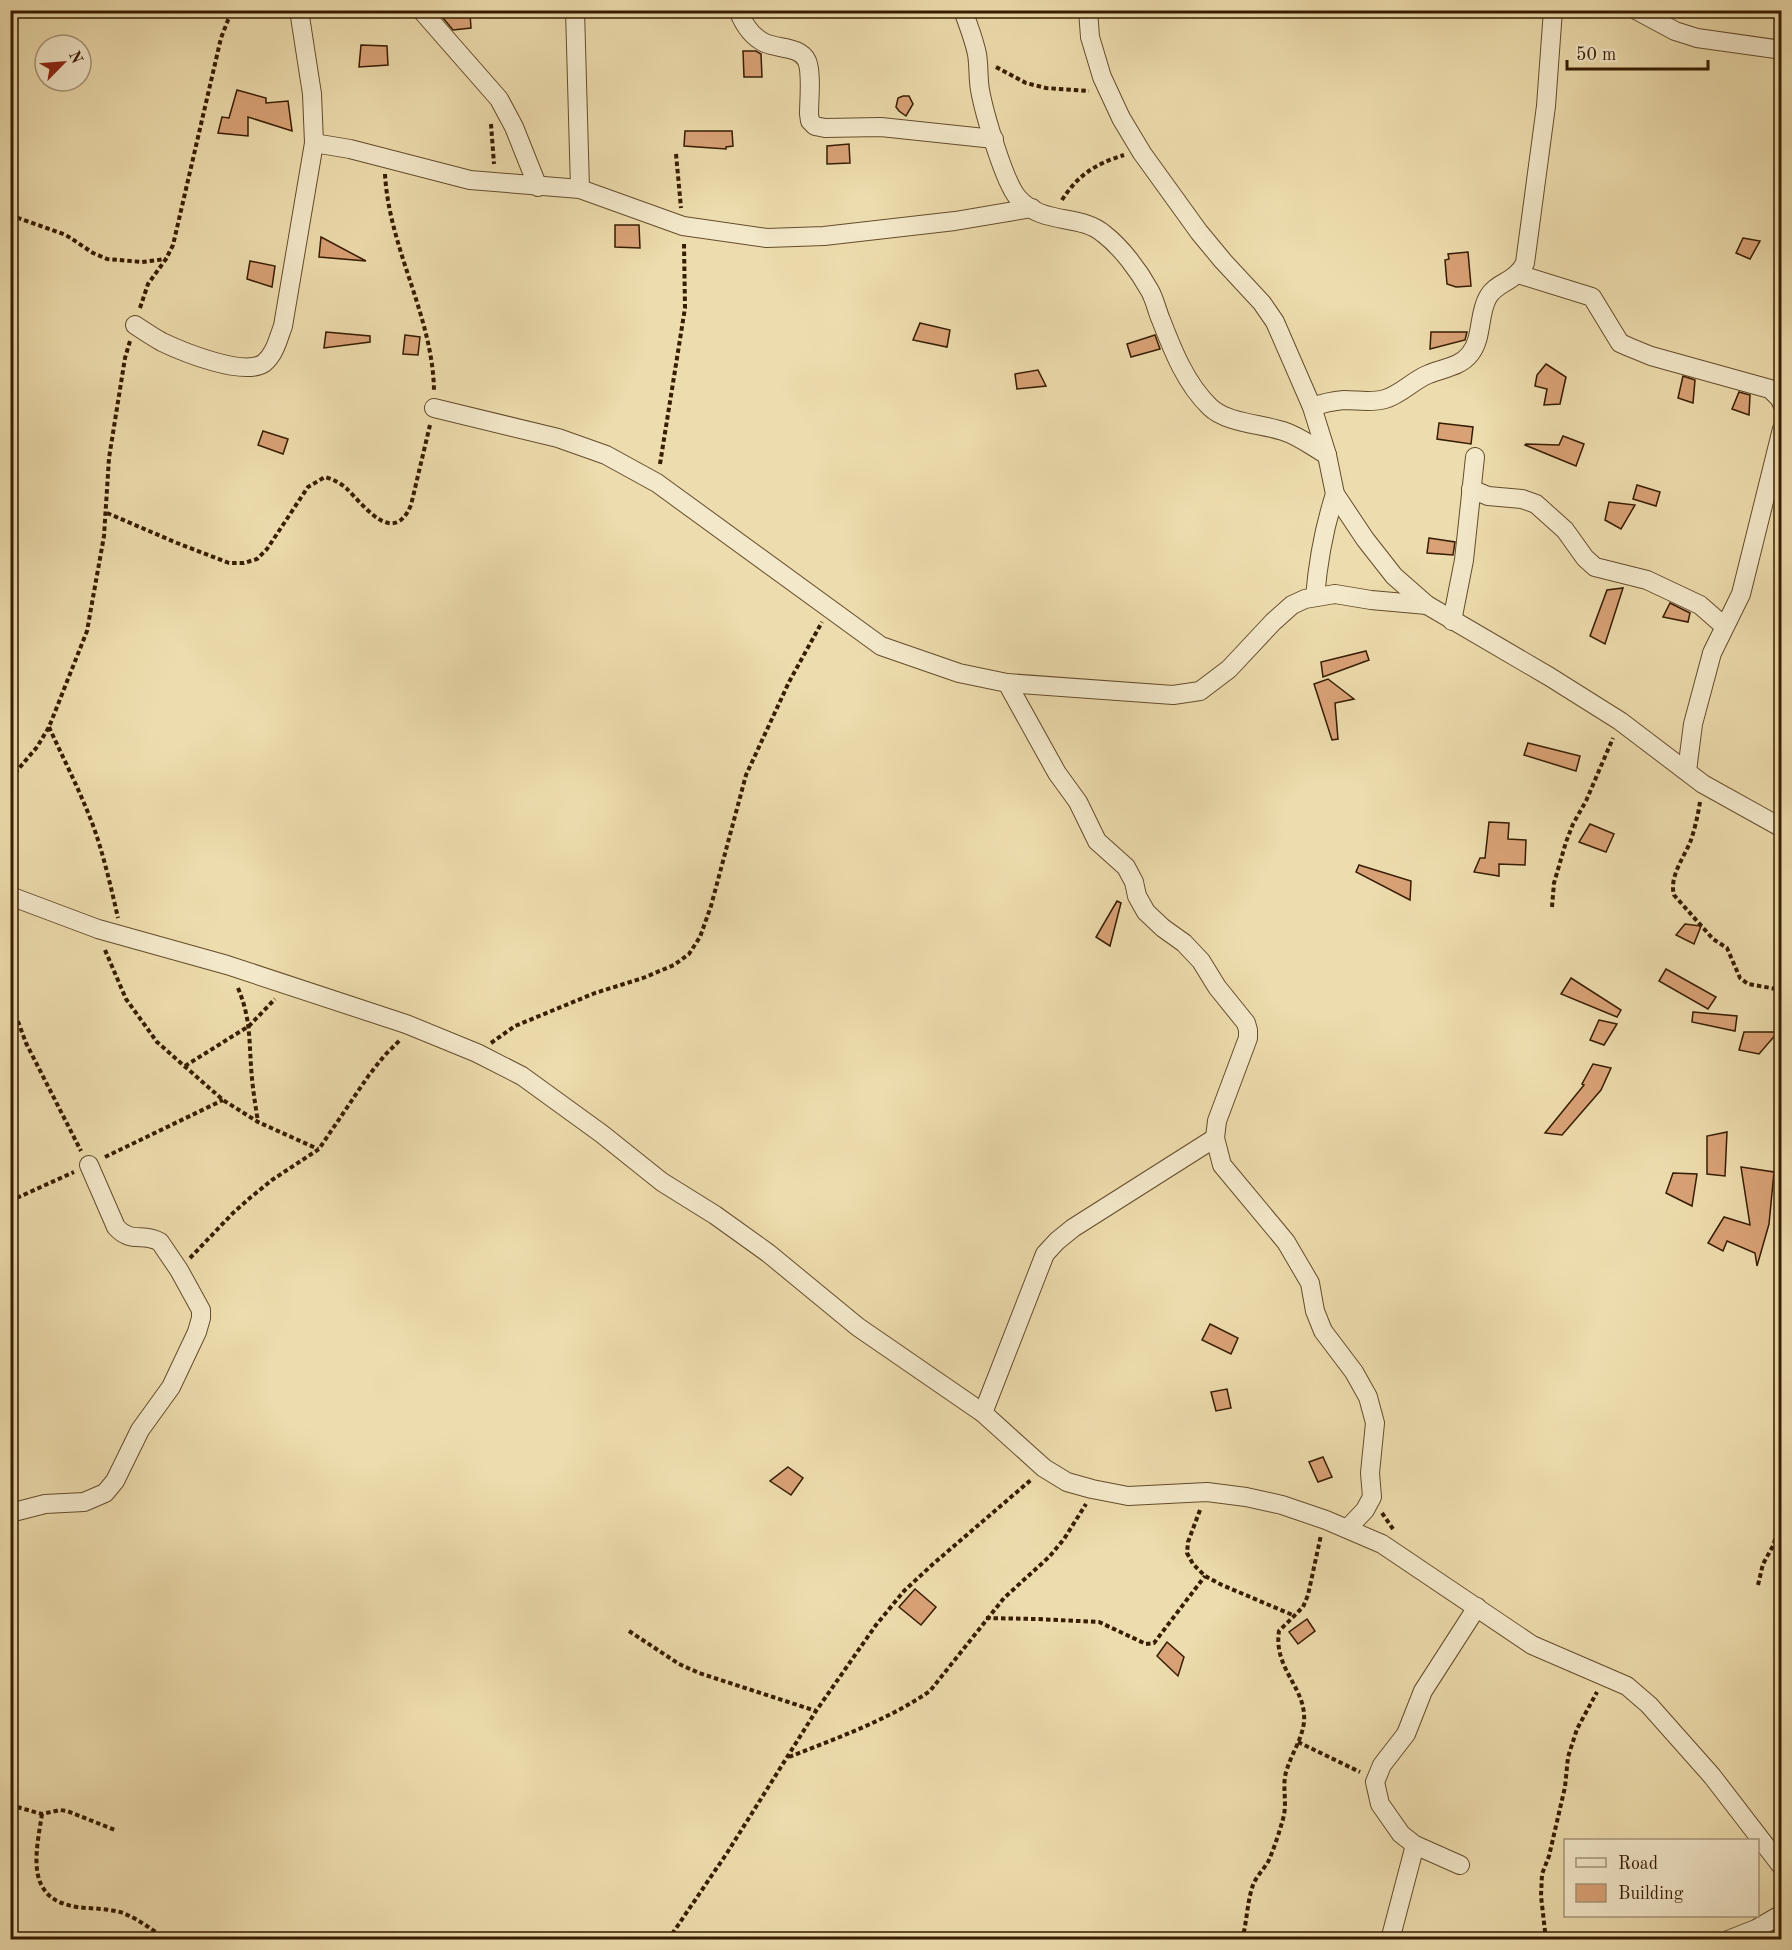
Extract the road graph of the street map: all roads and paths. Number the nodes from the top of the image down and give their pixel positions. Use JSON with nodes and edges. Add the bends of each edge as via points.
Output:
{"nodes":[{"id":1,"x":234,"y":10,"type":"edge"},
{"id":2,"x":299,"y":10,"type":"edge"},
{"id":3,"x":421,"y":10,"type":"edge"},
{"id":4,"x":575,"y":10,"type":"edge"},
{"id":5,"x":738,"y":10,"type":"edge"},
{"id":6,"x":963,"y":10,"type":"edge"},
{"id":7,"x":1088,"y":10,"type":"edge"},
{"id":8,"x":1553,"y":10,"type":"edge"},
{"id":9,"x":1636,"y":10,"type":"edge"},
{"id":10,"x":1782,"y":50,"type":"edge"},
{"id":11,"x":977,"y":55,"type":"junction"},
{"id":12,"x":1110,"y":92,"type":"junction"},
{"id":13,"x":490,"y":122,"type":"dead end"},
{"id":14,"x":994,"y":139,"type":"junction"},
{"id":15,"x":314,"y":143,"type":"junction"},
{"id":16,"x":1142,"y":153,"type":"junction"},
{"id":17,"x":676,"y":154,"type":"dead end"},
{"id":18,"x":385,"y":158,"type":"junction"},
{"id":19,"x":496,"y":183,"type":"junction"},
{"id":20,"x":538,"y":186,"type":"junction"},
{"id":21,"x":580,"y":189,"type":"junction"},
{"id":22,"x":1032,"y":208,"type":"junction"},
{"id":23,"x":10,"y":214,"type":"edge"},
{"id":24,"x":1050,"y":218,"type":"junction"},
{"id":25,"x":682,"y":226,"type":"junction"},
{"id":26,"x":166,"y":259,"type":"junction"},
{"id":27,"x":1518,"y":274,"type":"junction"},
{"id":28,"x":135,"y":325,"type":"junction"},
{"id":29,"x":1782,"y":404,"type":"edge"},
{"id":30,"x":1312,"y":407,"type":"junction"},
{"id":31,"x":434,"y":408,"type":"junction"},
{"id":32,"x":1782,"y":429,"type":"edge"},
{"id":33,"x":1327,"y":455,"type":"junction"},
{"id":34,"x":1475,"y":457,"type":"dead end"},
{"id":35,"x":657,"y":483,"type":"junction"},
{"id":36,"x":1471,"y":489,"type":"junction"},
{"id":37,"x":1335,"y":494,"type":"junction"},
{"id":38,"x":107,"y":513,"type":"junction"},
{"id":39,"x":1315,"y":597,"type":"junction"},
{"id":40,"x":1427,"y":605,"type":"junction"},
{"id":41,"x":830,"y":609,"type":"junction"},
{"id":42,"x":1452,"y":621,"type":"junction"},
{"id":43,"x":1724,"y":626,"type":"junction"},
{"id":44,"x":1007,"y":683,"type":"junction"},
{"id":45,"x":1620,"y":721,"type":"junction"},
{"id":46,"x":48,"y":727,"type":"junction"},
{"id":47,"x":1687,"y":771,"type":"junction"},
{"id":48,"x":10,"y":779,"type":"edge"},
{"id":49,"x":1703,"y":784,"type":"junction"},
{"id":50,"x":1782,"y":828,"type":"edge"},
{"id":51,"x":10,"y":896,"type":"edge"},
{"id":52,"x":1552,"y":907,"type":"dead end"},
{"id":53,"x":98,"y":929,"type":"junction"},
{"id":54,"x":122,"y":936,"type":"junction"},
{"id":55,"x":227,"y":965,"type":"junction"},
{"id":56,"x":285,"y":986,"type":"junction"},
{"id":57,"x":1782,"y":990,"type":"edge"},
{"id":58,"x":10,"y":1000,"type":"edge"},
{"id":59,"x":406,"y":1024,"type":"junction"},
{"id":60,"x":249,"y":1026,"type":"junction"},
{"id":61,"x":477,"y":1053,"type":"junction"},
{"id":62,"x":185,"y":1066,"type":"junction"},
{"id":63,"x":223,"y":1100,"type":"junction"},
{"id":64,"x":258,"y":1122,"type":"junction"},
{"id":65,"x":1215,"y":1137,"type":"junction"},
{"id":66,"x":319,"y":1149,"type":"junction"},
{"id":67,"x":89,"y":1165,"type":"junction"},
{"id":68,"x":10,"y":1201,"type":"edge"},
{"id":69,"x":179,"y":1270,"type":"junction"},
{"id":70,"x":983,"y":1413,"type":"junction"},
{"id":71,"x":1044,"y":1468,"type":"junction"},
{"id":72,"x":1092,"y":1489,"type":"junction"},
{"id":73,"x":1207,"y":1492,"type":"junction"},
{"id":74,"x":1782,"y":1505,"type":"edge"},
{"id":75,"x":10,"y":1513,"type":"edge"},
{"id":76,"x":1326,"y":1520,"type":"junction"},
{"id":77,"x":1348,"y":1528,"type":"junction"},
{"id":78,"x":1205,"y":1576,"type":"junction"},
{"id":79,"x":1758,"y":1585,"type":"dead end"},
{"id":80,"x":1477,"y":1607,"type":"junction"},
{"id":81,"x":1295,"y":1616,"type":"junction"},
{"id":82,"x":986,"y":1618,"type":"junction"},
{"id":83,"x":629,"y":1630,"type":"dead end"},
{"id":84,"x":1605,"y":1676,"type":"junction"},
{"id":85,"x":816,"y":1711,"type":"junction"},
{"id":86,"x":1298,"y":1742,"type":"junction"},
{"id":87,"x":787,"y":1757,"type":"junction"},
{"id":88,"x":1375,"y":1782,"type":"junction"},
{"id":89,"x":10,"y":1804,"type":"edge"},
{"id":90,"x":42,"y":1814,"type":"junction"},
{"id":91,"x":115,"y":1830,"type":"dead end"},
{"id":92,"x":1416,"y":1845,"type":"junction"},
{"id":93,"x":1460,"y":1865,"type":"dead end"},
{"id":94,"x":1782,"y":1867,"type":"edge"},
{"id":95,"x":1782,"y":1914,"type":"edge"},
{"id":96,"x":167,"y":1940,"type":"edge"},
{"id":97,"x":668,"y":1940,"type":"edge"},
{"id":98,"x":1242,"y":1940,"type":"edge"},
{"id":99,"x":1390,"y":1940,"type":"edge"},
{"id":100,"x":1546,"y":1940,"type":"edge"},
{"id":101,"x":1728,"y":1940,"type":"edge"}],
"edges":[{"from":1,"to":26,"type":"path","via":[[221,38],[179,225]]},
{"from":2,"to":15,"type":"street","via":[[312,94]]},
{"from":3,"to":20,"type":"street","via":[[499,99]]},
{"from":4,"to":21,"type":"street"},
{"from":5,"to":14,"type":"street","via":[[753,34],[765,43],[796,51],[808,63],[809,114],[815,126],[881,127]]},
{"from":6,"to":11,"type":"street"},
{"from":7,"to":12,"type":"street","via":[[1090,37]]},
{"from":8,"to":27,"type":"street","via":[[1546,106],[1525,263]]},
{"from":9,"to":10,"type":"street","via":[[1675,32]]},
{"from":11,"to":12,"type":"path","via":[[1026,83]]},
{"from":11,"to":14,"type":"street","via":[[980,90]]},
{"from":12,"to":16,"type":"street"},
{"from":13,"to":19,"type":"path"},
{"from":14,"to":22,"type":"street","via":[[1017,197]]},
{"from":15,"to":18,"type":"street"},
{"from":15,"to":28,"type":"street","via":[[283,326],[275,349],[265,362],[253,368],[191,354]]},
{"from":16,"to":24,"type":"path","via":[[1106,160],[1080,176]]},
{"from":16,"to":30,"type":"street","via":[[1223,261],[1275,322]]},
{"from":17,"to":25,"type":"path"},
{"from":18,"to":19,"type":"street","via":[[437,173]]},
{"from":18,"to":31,"type":"path","via":[[386,188],[394,223],[429,344]]},
{"from":19,"to":20,"type":"street"},
{"from":20,"to":21,"type":"street"},
{"from":21,"to":25,"type":"street"},
{"from":22,"to":24,"type":"street"},
{"from":22,"to":25,"type":"street","via":[[824,236],[767,238]]},
{"from":23,"to":26,"type":"path","via":[[66,234],[107,259]]},
{"from":24,"to":33,"type":"street","via":[[1080,222],[1104,232],[1128,259],[1150,291],[1186,377],[1212,410],[1228,418],[1285,431]]},
{"from":25,"to":35,"type":"path","via":[[685,308]]},
{"from":26,"to":28,"type":"path","via":[[148,284]]},
{"from":27,"to":29,"type":"street","via":[[1592,297],[1620,342],[1629,347],[1770,389]]},
{"from":27,"to":30,"type":"street","via":[[1488,296],[1470,354],[1452,367],[1430,373],[1384,399],[1328,401]]},
{"from":28,"to":38,"type":"path","via":[[125,358],[109,458]]},
{"from":30,"to":33,"type":"street"},
{"from":31,"to":35,"type":"street","via":[[558,438],[606,455]]},
{"from":31,"to":38,"type":"path","via":[[411,505],[400,521],[382,522],[345,487],[325,477],[308,487],[257,559],[229,563]]},
{"from":32,"to":43,"type":"street","via":[[1741,594]]},
{"from":33,"to":37,"type":"street"},
{"from":34,"to":36,"type":"street"},
{"from":35,"to":41,"type":"street"},
{"from":36,"to":42,"type":"street","via":[[1464,560]]},
{"from":36,"to":43,"type":"street","via":[[1536,504],[1565,530],[1595,567],[1647,580],[1700,605]]},
{"from":37,"to":39,"type":"street","via":[[1325,525]]},
{"from":37,"to":40,"type":"street","via":[[1394,576]]},
{"from":38,"to":46,"type":"path","via":[[87,631]]},
{"from":39,"to":40,"type":"street","via":[[1335,594]]},
{"from":39,"to":44,"type":"street","via":[[1292,605],[1229,669],[1200,691],[1173,695]]},
{"from":40,"to":42,"type":"street"},
{"from":41,"to":44,"type":"street","via":[[882,646],[959,673]]},
{"from":41,"to":61,"type":"path","via":[[789,682],[746,775],[711,906],[689,954],[643,978],[515,1026]]},
{"from":42,"to":45,"type":"street","via":[[1515,655]]},
{"from":43,"to":47,"type":"street","via":[[1712,653],[1696,714]]},
{"from":44,"to":65,"type":"street","via":[[1097,841],[1130,875],[1140,905],[1201,961],[1246,1023],[1248,1038],[1224,1098]]},
{"from":45,"to":47,"type":"street"},
{"from":45,"to":52,"type":"path","via":[[1566,842],[1554,882]]},
{"from":46,"to":48,"type":"path"},
{"from":46,"to":54,"type":"path","via":[[94,829]]},
{"from":47,"to":49,"type":"street"},
{"from":49,"to":50,"type":"street"},
{"from":49,"to":57,"type":"path","via":[[1691,839],[1672,887],[1674,895],[1713,939],[1727,948],[1740,978],[1748,984]]},
{"from":51,"to":53,"type":"street"},
{"from":53,"to":54,"type":"street"},
{"from":53,"to":62,"type":"path","via":[[126,999],[158,1042]]},
{"from":54,"to":55,"type":"street"},
{"from":55,"to":56,"type":"street"},
{"from":55,"to":60,"type":"path"},
{"from":56,"to":59,"type":"street"},
{"from":56,"to":60,"type":"path"},
{"from":58,"to":67,"type":"path","via":[[26,1043]]},
{"from":59,"to":61,"type":"street"},
{"from":59,"to":66,"type":"path","via":[[400,1042],[369,1075]]},
{"from":60,"to":62,"type":"path"},
{"from":60,"to":64,"type":"path"},
{"from":61,"to":70,"type":"street","via":[[522,1076],[553,1098],[662,1182],[768,1253],[858,1327]]},
{"from":62,"to":63,"type":"path"},
{"from":63,"to":64,"type":"path"},
{"from":63,"to":67,"type":"path"},
{"from":64,"to":66,"type":"path"},
{"from":65,"to":70,"type":"street","via":[[1073,1228],[1045,1254]]},
{"from":65,"to":77,"type":"street","via":[[1222,1165],[1286,1242],[1311,1283],[1323,1331],[1368,1397],[1376,1423],[1370,1473],[1372,1497]]},
{"from":66,"to":69,"type":"path","via":[[251,1197]]},
{"from":67,"to":68,"type":"path"},
{"from":67,"to":69,"type":"street","via":[[116,1227],[133,1238],[160,1242]]},
{"from":69,"to":75,"type":"street","via":[[201,1310],[197,1332],[171,1387],[140,1430],[115,1481],[96,1499],[45,1504]]},
{"from":70,"to":71,"type":"street"},
{"from":71,"to":72,"type":"street","via":[[1067,1482]]},
{"from":71,"to":85,"type":"path","via":[[904,1591]]},
{"from":72,"to":73,"type":"street","via":[[1128,1496]]},
{"from":72,"to":82,"type":"path","via":[[1064,1539]]},
{"from":73,"to":76,"type":"street","via":[[1282,1505]]},
{"from":73,"to":78,"type":"path","via":[[1190,1532],[1187,1553]]},
{"from":74,"to":79,"type":"path","via":[[1774,1544]]},
{"from":76,"to":77,"type":"street"},
{"from":76,"to":81,"type":"path","via":[[1308,1595]]},
{"from":77,"to":80,"type":"street","via":[[1382,1544]]},
{"from":78,"to":81,"type":"path"},
{"from":78,"to":82,"type":"path","via":[[1154,1642],[1146,1644],[1099,1622]]},
{"from":80,"to":84,"type":"street","via":[[1532,1645]]},
{"from":80,"to":88,"type":"street","via":[[1423,1690],[1406,1734],[1382,1765]]},
{"from":81,"to":86,"type":"path","via":[[1279,1631],[1277,1641],[1278,1652],[1304,1707]]},
{"from":82,"to":87,"type":"path","via":[[930,1691],[868,1725]]},
{"from":83,"to":85,"type":"path","via":[[699,1673]]},
{"from":84,"to":94,"type":"street","via":[[1627,1686],[1648,1705],[1712,1776]]},
{"from":84,"to":100,"type":"path","via":[[1576,1729],[1568,1757],[1565,1787],[1542,1874]]},
{"from":85,"to":87,"type":"path"},
{"from":86,"to":88,"type":"path"},
{"from":86,"to":98,"type":"path","via":[[1285,1778],[1283,1819],[1267,1863],[1253,1886]]},
{"from":87,"to":97,"type":"path"},
{"from":88,"to":92,"type":"street","via":[[1380,1804],[1390,1821]]},
{"from":89,"to":90,"type":"path"},
{"from":90,"to":91,"type":"path","via":[[67,1811]]},
{"from":90,"to":96,"type":"path","via":[[36,1863],[37,1876],[46,1894],[74,1907],[123,1913]]},
{"from":92,"to":93,"type":"street"},
{"from":92,"to":99,"type":"street"},
{"from":95,"to":101,"type":"street"}]}
